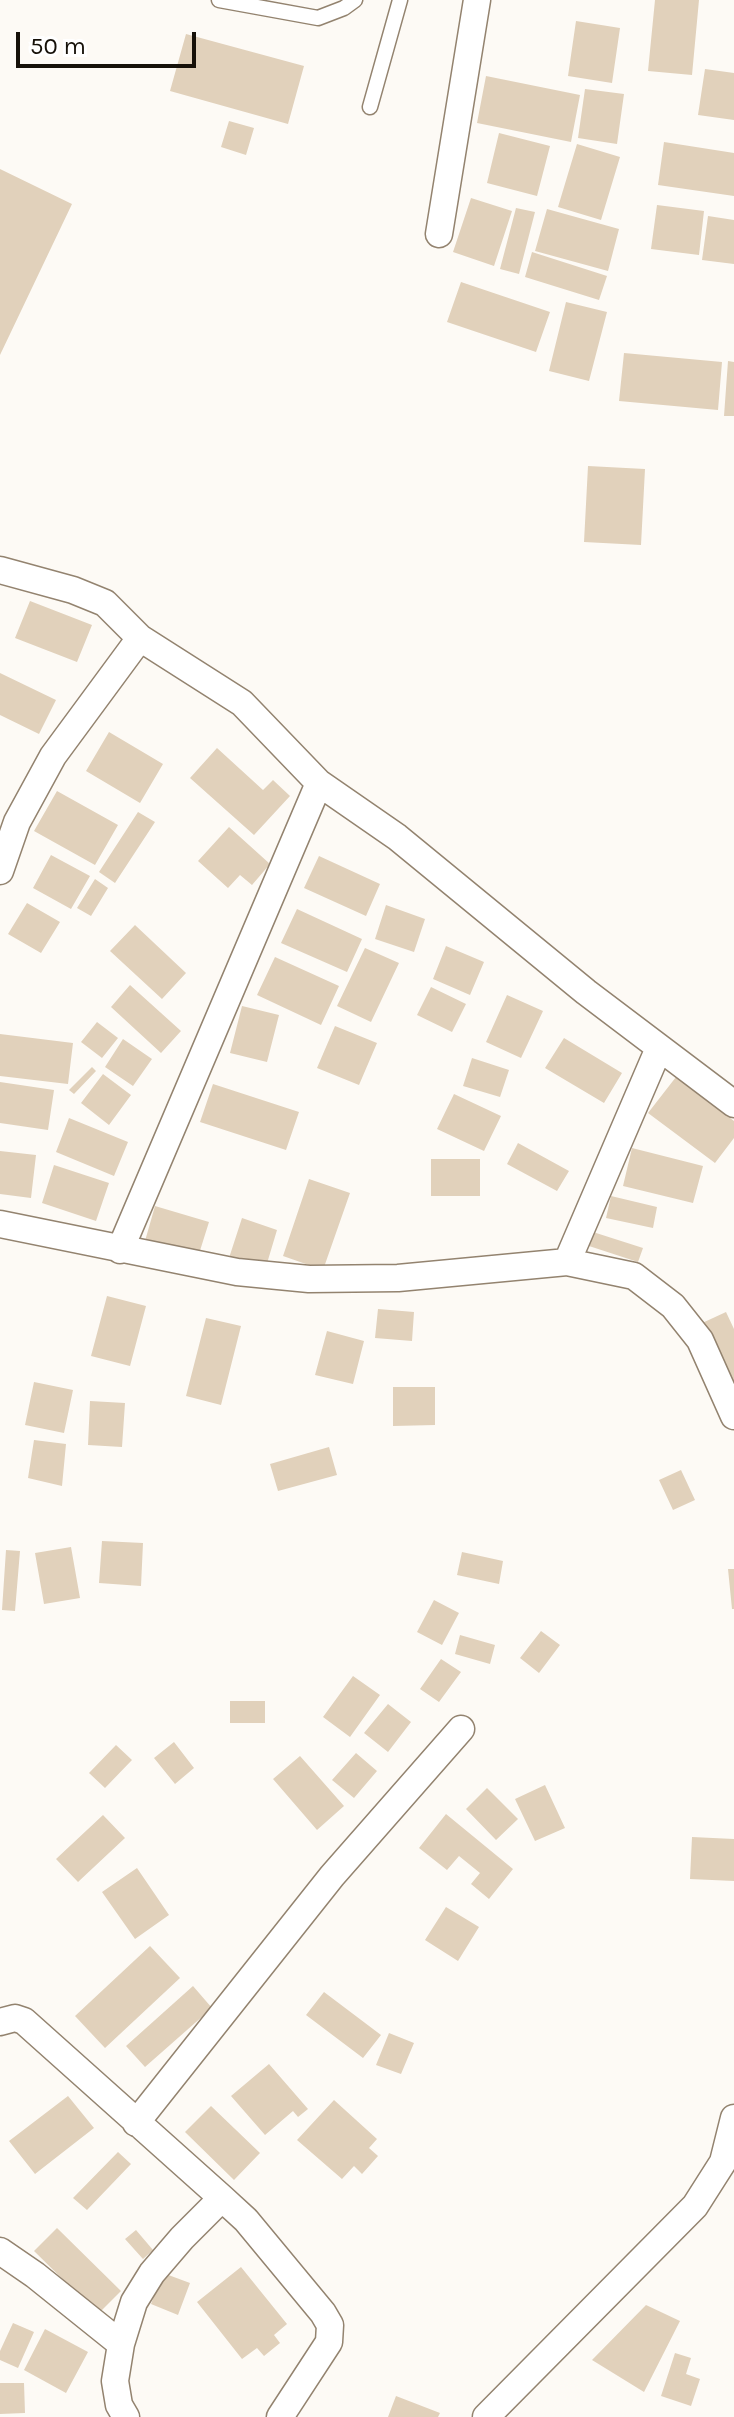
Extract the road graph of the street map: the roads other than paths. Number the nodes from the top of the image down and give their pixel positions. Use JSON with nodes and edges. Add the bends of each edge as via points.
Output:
{"nodes":[{"id":1,"x":219,"y":0,"type":"edge"},
{"id":2,"x":355,"y":0,"type":"edge"},
{"id":3,"x":400,"y":0,"type":"edge"},
{"id":4,"x":477,"y":0,"type":"edge"},
{"id":5,"x":370,"y":107,"type":"dead end"},
{"id":6,"x":439,"y":234,"type":"dead end"},
{"id":7,"x":0,"y":570,"type":"edge"},
{"id":8,"x":140,"y":638,"type":"junction"},
{"id":9,"x":319,"y":783,"type":"junction"},
{"id":10,"x":0,"y":871,"type":"edge"},
{"id":11,"x":659,"y":1048,"type":"junction"},
{"id":12,"x":734,"y":1104,"type":"edge"},
{"id":13,"x":0,"y":1224,"type":"edge"},
{"id":14,"x":120,"y":1250,"type":"junction"},
{"id":15,"x":567,"y":1262,"type":"junction"},
{"id":16,"x":734,"y":1416,"type":"edge"},
{"id":17,"x":461,"y":1729,"type":"dead end"},
{"id":18,"x":0,"y":2022,"type":"edge"},
{"id":19,"x":734,"y":2118,"type":"edge"},
{"id":20,"x":136,"y":2123,"type":"junction"},
{"id":21,"x":222,"y":2198,"type":"junction"},
{"id":22,"x":0,"y":2251,"type":"edge"},
{"id":23,"x":121,"y":2344,"type":"junction"},
{"id":24,"x":126,"y":2417,"type":"edge"},
{"id":25,"x":280,"y":2417,"type":"edge"},
{"id":26,"x":486,"y":2417,"type":"edge"}],
"edges":[{"from":1,"to":2,"type":"lane","via":[[318,18]]},
{"from":3,"to":5,"type":"lane"},
{"from":4,"to":6,"type":"street"},
{"from":7,"to":8,"type":"street","via":[[105,603]]},
{"from":8,"to":9,"type":"street","via":[[242,703]]},
{"from":8,"to":10,"type":"street","via":[[53,756],[17,822]]},
{"from":9,"to":11,"type":"street","via":[[397,837]]},
{"from":9,"to":14,"type":"street"},
{"from":11,"to":12,"type":"street"},
{"from":11,"to":15,"type":"street"},
{"from":13,"to":14,"type":"street"},
{"from":14,"to":15,"type":"street","via":[[237,1272],[309,1279],[398,1278]]},
{"from":15,"to":16,"type":"street","via":[[634,1276],[673,1306],[700,1340]]},
{"from":17,"to":20,"type":"street","via":[[332,1876]]},
{"from":18,"to":20,"type":"street","via":[[24,2021]]},
{"from":19,"to":26,"type":"street","via":[[723,2162],[695,2206]]},
{"from":20,"to":21,"type":"street"},
{"from":21,"to":23,"type":"street","via":[[152,2273],[134,2302]]},
{"from":21,"to":25,"type":"street","via":[[246,2220],[330,2325],[329,2342]]},
{"from":22,"to":23,"type":"street"},
{"from":23,"to":24,"type":"street","via":[[115,2381]]}]}
